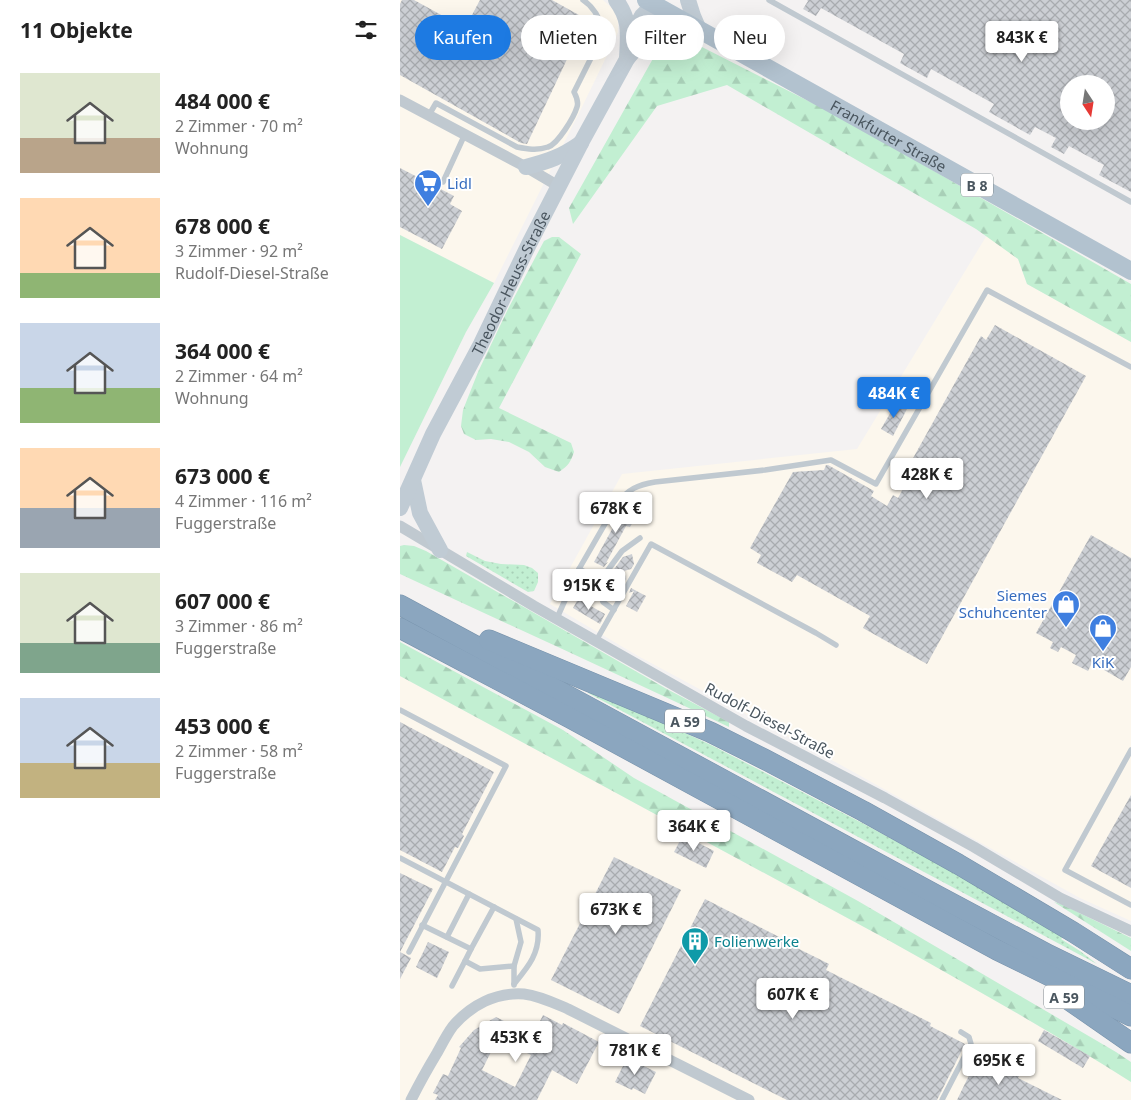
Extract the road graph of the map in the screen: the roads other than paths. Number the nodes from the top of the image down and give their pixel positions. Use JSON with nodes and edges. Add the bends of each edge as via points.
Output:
{"nodes":[{"id":1,"x":583,"y":0,"type":"edge"},
{"id":2,"x":616,"y":0,"type":"edge"},
{"id":3,"x":688,"y":0,"type":"edge"},
{"id":4,"x":769,"y":0,"type":"edge"},
{"id":5,"x":652,"y":1,"type":"edge"},
{"id":6,"x":643,"y":15,"type":"edge"},
{"id":7,"x":653,"y":15,"type":"edge"},
{"id":8,"x":675,"y":15,"type":"edge"},
{"id":9,"x":693,"y":15,"type":"edge"},
{"id":10,"x":626,"y":16,"type":"edge"},
{"id":11,"x":704,"y":33,"type":"edge"},
{"id":12,"x":626,"y":60,"type":"edge"},
{"id":13,"x":400,"y":100,"type":"edge"},
{"id":14,"x":429,"y":115,"type":"junction"},
{"id":15,"x":465,"y":134,"type":"junction"},
{"id":16,"x":582,"y":141,"type":"junction"},
{"id":17,"x":526,"y":167,"type":"junction"},
{"id":18,"x":442,"y":182,"type":"dead end"},
{"id":19,"x":560,"y":187,"type":"junction"},
{"id":20,"x":1131,"y":202,"type":"edge"},
{"id":21,"x":1131,"y":271,"type":"edge"},
{"id":22,"x":1131,"y":367,"type":"edge"},
{"id":23,"x":413,"y":480,"type":"junction"},
{"id":24,"x":400,"y":508,"type":"edge"},
{"id":25,"x":400,"y":526,"type":"edge"},
{"id":26,"x":640,"y":538,"type":"dead end"},
{"id":27,"x":440,"y":550,"type":"junction"},
{"id":28,"x":579,"y":569,"type":"junction"},
{"id":29,"x":596,"y":578,"type":"junction"},
{"id":30,"x":400,"y":604,"type":"edge"},
{"id":31,"x":614,"y":610,"type":"junction"},
{"id":32,"x":557,"y":618,"type":"junction"},
{"id":33,"x":400,"y":628,"type":"edge"},
{"id":34,"x":596,"y":641,"type":"junction"},
{"id":35,"x":836,"y":646,"type":"dead end"},
{"id":36,"x":400,"y":710,"type":"edge"},
{"id":37,"x":1131,"y":750,"type":"edge"},
{"id":38,"x":400,"y":858,"type":"edge"},
{"id":39,"x":445,"y":882,"type":"junction"},
{"id":40,"x":469,"y":894,"type":"junction"},
{"id":41,"x":1131,"y":905,"type":"edge"},
{"id":42,"x":494,"y":907,"type":"junction"},
{"id":43,"x":516,"y":919,"type":"junction"},
{"id":44,"x":422,"y":925,"type":"junction"},
{"id":45,"x":1131,"y":931,"type":"edge"},
{"id":46,"x":447,"y":937,"type":"junction"},
{"id":47,"x":471,"y":949,"type":"junction"},
{"id":48,"x":997,"y":950,"type":"junction"},
{"id":49,"x":409,"y":952,"type":"dead end"},
{"id":50,"x":465,"y":961,"type":"junction"},
{"id":51,"x":514,"y":966,"type":"junction"},
{"id":52,"x":1131,"y":969,"type":"edge"},
{"id":53,"x":452,"y":986,"type":"dead end"},
{"id":54,"x":514,"y":989,"type":"junction"},
{"id":55,"x":1131,"y":995,"type":"edge"},
{"id":56,"x":1131,"y":1016,"type":"edge"},
{"id":57,"x":961,"y":1032,"type":"dead end"},
{"id":58,"x":1131,"y":1043,"type":"edge"},
{"id":59,"x":411,"y":1100,"type":"edge"},
{"id":60,"x":749,"y":1100,"type":"edge"},
{"id":61,"x":942,"y":1100,"type":"edge"}],
"edges":[{"from":1,"to":14,"type":"lane","via":[[598,15],[603,29],[574,92],[577,107],[564,133],[550,147],[539,150],[517,147],[436,104]]},
{"from":2,"to":10,"type":"main road"},
{"from":3,"to":9,"type":"main road"},
{"from":4,"to":20,"type":"lane"},
{"from":5,"to":6,"type":"main road"},
{"from":5,"to":7,"type":"main road"},
{"from":5,"to":8,"type":"main road","name":"Frankfurter Straße","number":"B 8"},
{"from":11,"to":21,"type":"main road","name":"Frankfurter Straße","number":"B 8"},
{"from":12,"to":16,"type":"main road","name":"Theodor-Heuss-Straße"},
{"from":13,"to":14,"type":"street"},
{"from":14,"to":15,"type":"street"},
{"from":15,"to":17,"type":"street"},
{"from":15,"to":18,"type":"lane"},
{"from":16,"to":17,"type":"main road","via":[[550,161]]},
{"from":16,"to":19,"type":"main road","name":"Theodor-Heuss-Straße"},
{"from":17,"to":19,"type":"street"},
{"from":19,"to":23,"type":"main road","name":"Theodor-Heuss-Straße","via":[[433,434]]},
{"from":22,"to":28,"type":"lane","via":[[988,290],[876,484],[831,460],[644,484],[633,488],[617,503]]},
{"from":23,"to":24,"type":"main road","name":"Theodor-Heuss-Straße"},
{"from":23,"to":27,"type":"main road","via":[[420,513]]},
{"from":25,"to":27,"type":"street","name":"Rudolf-Diesel-Straße"},
{"from":26,"to":29,"type":"lane","via":[[622,551],[605,574]]},
{"from":27,"to":32,"type":"street","name":"Rudolf-Diesel-Straße"},
{"from":28,"to":29,"type":"lane"},
{"from":28,"to":32,"type":"lane"},
{"from":29,"to":31,"type":"lane","via":[[603,602]]},
{"from":30,"to":52,"type":"highway","number":"A 59","via":[[710,732],[958,864]]},
{"from":30,"to":55,"type":"highway","via":[[938,896]]},
{"from":31,"to":34,"type":"lane"},
{"from":31,"to":35,"type":"lane","via":[[651,544]]},
{"from":32,"to":34,"type":"street","name":"Rudolf-Diesel-Straße"},
{"from":33,"to":48,"type":"highway","number":"A 59"},
{"from":34,"to":45,"type":"street","name":"Rudolf-Diesel-Straße","via":[[746,726],[974,847],[1060,898]]},
{"from":36,"to":39,"type":"lane","via":[[506,766]]},
{"from":37,"to":41,"type":"lane","via":[[1065,870]]},
{"from":38,"to":39,"type":"lane"},
{"from":39,"to":40,"type":"lane"},
{"from":39,"to":44,"type":"lane"},
{"from":40,"to":42,"type":"lane"},
{"from":40,"to":46,"type":"lane"},
{"from":42,"to":43,"type":"lane"},
{"from":42,"to":47,"type":"lane"},
{"from":43,"to":51,"type":"lane","via":[[521,942]]},
{"from":43,"to":54,"type":"lane","via":[[538,930],[539,941]]},
{"from":44,"to":46,"type":"lane"},
{"from":44,"to":49,"type":"lane"},
{"from":46,"to":47,"type":"lane"},
{"from":47,"to":50,"type":"lane"},
{"from":48,"to":56,"type":"highway"},
{"from":48,"to":58,"type":"highway","number":"A 59"},
{"from":50,"to":51,"type":"lane","via":[[480,969]]},
{"from":50,"to":53,"type":"lane"},
{"from":51,"to":54,"type":"lane"},
{"from":54,"to":59,"type":"street","via":[[482,1002],[453,1027]]},
{"from":54,"to":60,"type":"street","via":[[568,1009]]},
{"from":57,"to":61,"type":"lane","via":[[969,1037],[971,1044]]}]}
